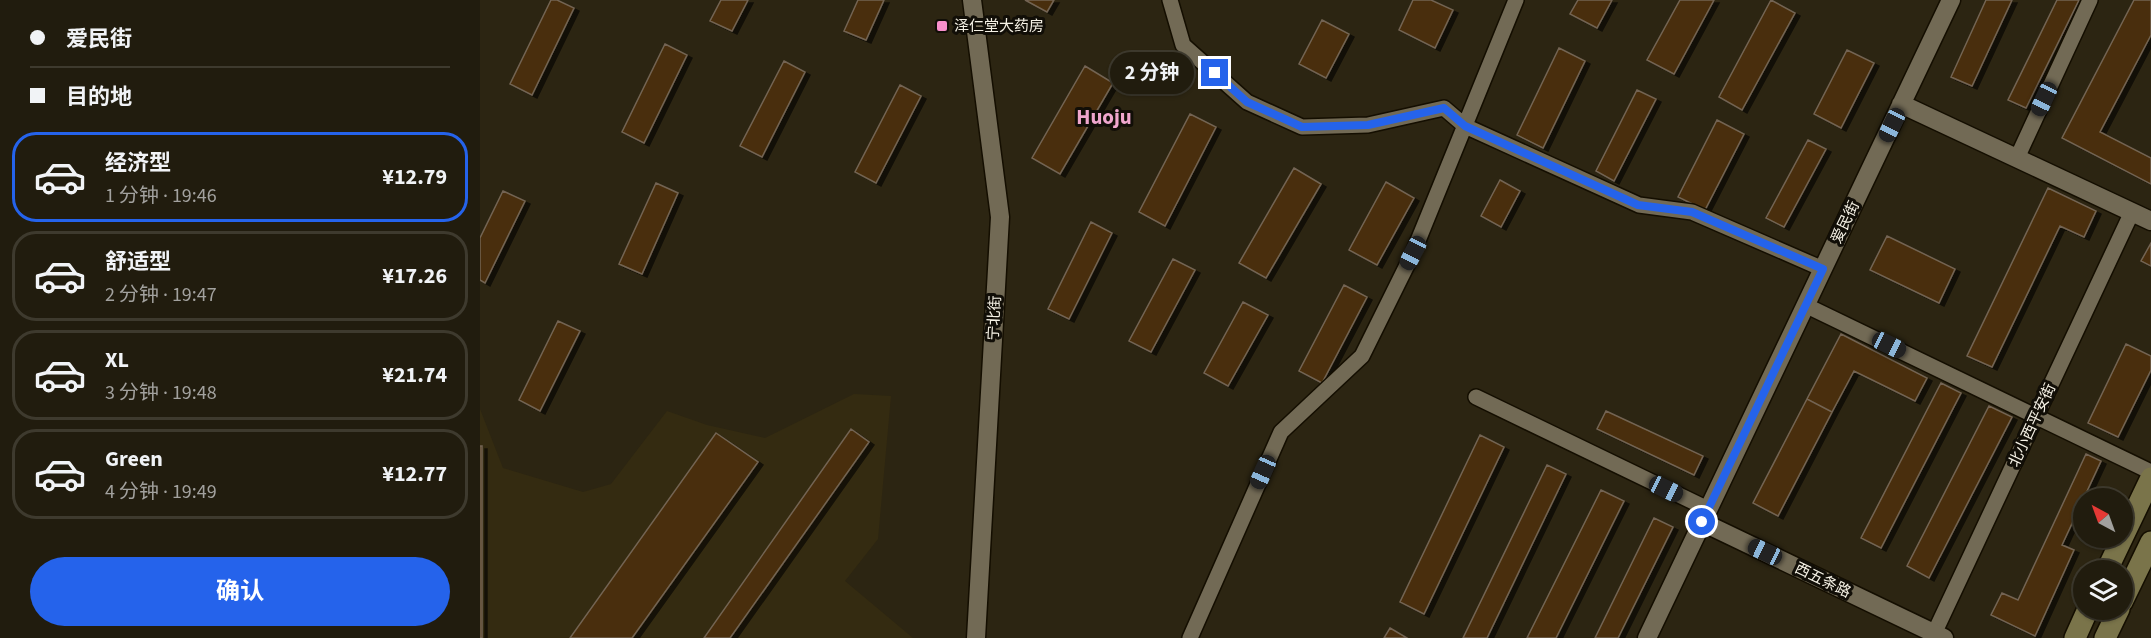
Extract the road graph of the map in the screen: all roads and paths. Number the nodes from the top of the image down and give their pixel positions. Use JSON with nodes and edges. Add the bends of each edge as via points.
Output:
{"nodes":[{"id":1,"x":972,"y":0,"type":"edge"},
{"id":2,"x":1170,"y":0,"type":"edge"},
{"id":3,"x":1516,"y":0,"type":"edge"},
{"id":4,"x":1951,"y":0,"type":"edge"},
{"id":5,"x":2091,"y":0,"type":"edge"},
{"id":6,"x":1901,"y":104,"type":"junction"},
{"id":7,"x":1465,"y":126,"type":"junction"},
{"id":8,"x":2017,"y":158,"type":"junction"},
{"id":9,"x":2132,"y":212,"type":"junction"},
{"id":10,"x":2151,"y":221,"type":"edge"},
{"id":11,"x":1823,"y":269,"type":"junction"},
{"id":12,"x":1806,"y":305,"type":"junction"},
{"id":13,"x":1476,"y":398,"type":"dead end"},
{"id":14,"x":2036,"y":416,"type":"junction"},
{"id":15,"x":2151,"y":472,"type":"edge"},
{"id":16,"x":2151,"y":478,"type":"edge"},
{"id":17,"x":1705,"y":516,"type":"junction"},
{"id":18,"x":2151,"y":542,"type":"edge"},
{"id":19,"x":2112,"y":560,"type":"edge"},
{"id":20,"x":2133,"y":579,"type":"edge"},
{"id":21,"x":2083,"y":620,"type":"edge"},
{"id":22,"x":2114,"y":620,"type":"edge"},
{"id":23,"x":1937,"y":636,"type":"edge"},
{"id":24,"x":976,"y":638,"type":"edge"},
{"id":25,"x":1190,"y":638,"type":"edge"},
{"id":26,"x":1647,"y":638,"type":"edge"},
{"id":27,"x":2075,"y":638,"type":"edge"},
{"id":28,"x":2105,"y":638,"type":"edge"}],
"edges":[{"from":1,"to":24,"type":"street","name":"宁北街","via":[[1000,217]]},
{"from":2,"to":7,"type":"street","via":[[1183,45],[1247,102],[1302,127],[1368,125],[1444,108]]},
{"from":3,"to":7,"type":"street"},
{"from":4,"to":6,"type":"street","name":"爱民街"},
{"from":5,"to":8,"type":"street"},
{"from":6,"to":8,"type":"street"},
{"from":6,"to":11,"type":"street","name":"爱民街"},
{"from":7,"to":11,"type":"street","via":[[1638,205],[1692,212]]},
{"from":7,"to":25,"type":"street","via":[[1413,253],[1362,356],[1281,432]]},
{"from":8,"to":9,"type":"street"},
{"from":9,"to":10,"type":"street"},
{"from":9,"to":14,"type":"street","name":"北小西平安街"},
{"from":11,"to":12,"type":"street","name":"爱民街"},
{"from":12,"to":14,"type":"street"},
{"from":12,"to":17,"type":"street","name":"爱民街"},
{"from":13,"to":17,"type":"street"},
{"from":14,"to":15,"type":"street"},
{"from":14,"to":23,"type":"street","name":"北小西平安街"},
{"from":16,"to":19,"type":"main road"},
{"from":17,"to":23,"type":"street","name":"西五条路"},
{"from":17,"to":26,"type":"street","name":"爱民街"},
{"from":18,"to":20,"type":"main road"},
{"from":21,"to":27,"type":"main road"},
{"from":22,"to":28,"type":"main road"}]}
